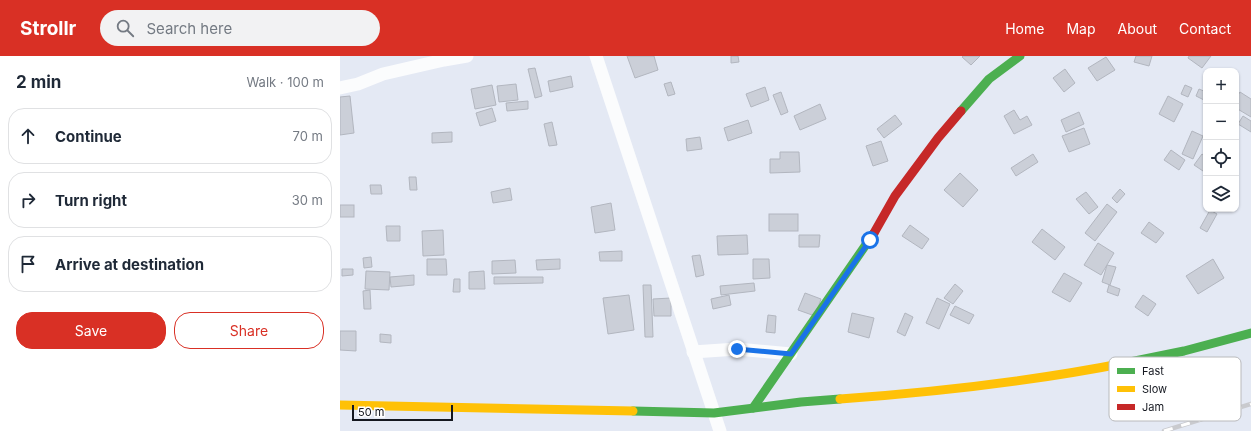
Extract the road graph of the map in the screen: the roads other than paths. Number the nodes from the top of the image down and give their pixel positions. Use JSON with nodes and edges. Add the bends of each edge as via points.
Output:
{"nodes":[{"id":1,"x":467,"y":56,"type":"edge"},
{"id":2,"x":596,"y":56,"type":"edge"},
{"id":3,"x":1020,"y":56,"type":"edge"},
{"id":4,"x":340,"y":88,"type":"edge"},
{"id":5,"x":1251,"y":333,"type":"edge"},
{"id":6,"x":694,"y":352,"type":"junction"},
{"id":7,"x":791,"y":354,"type":"junction"},
{"id":8,"x":1154,"y":357,"type":"edge"},
{"id":9,"x":1109,"y":366,"type":"edge"},
{"id":10,"x":340,"y":405,"type":"edge"},
{"id":11,"x":753,"y":408,"type":"junction"},
{"id":12,"x":714,"y":413,"type":"junction"},
{"id":13,"x":720,"y":431,"type":"edge"}],
"edges":[{"from":1,"to":4,"type":"street","via":[[384,74]]},
{"from":2,"to":6,"type":"street"},
{"from":3,"to":7,"type":"street","via":[[989,80],[938,138],[895,196],[870,240]]},
{"from":5,"to":8,"type":"street"},
{"from":6,"to":7,"type":"street","via":[[737,349]]},
{"from":6,"to":12,"type":"street"},
{"from":7,"to":11,"type":"street"},
{"from":9,"to":11,"type":"street","via":[[918,393]]},
{"from":10,"to":12,"type":"street"},
{"from":11,"to":12,"type":"street"},
{"from":12,"to":13,"type":"street"}]}
